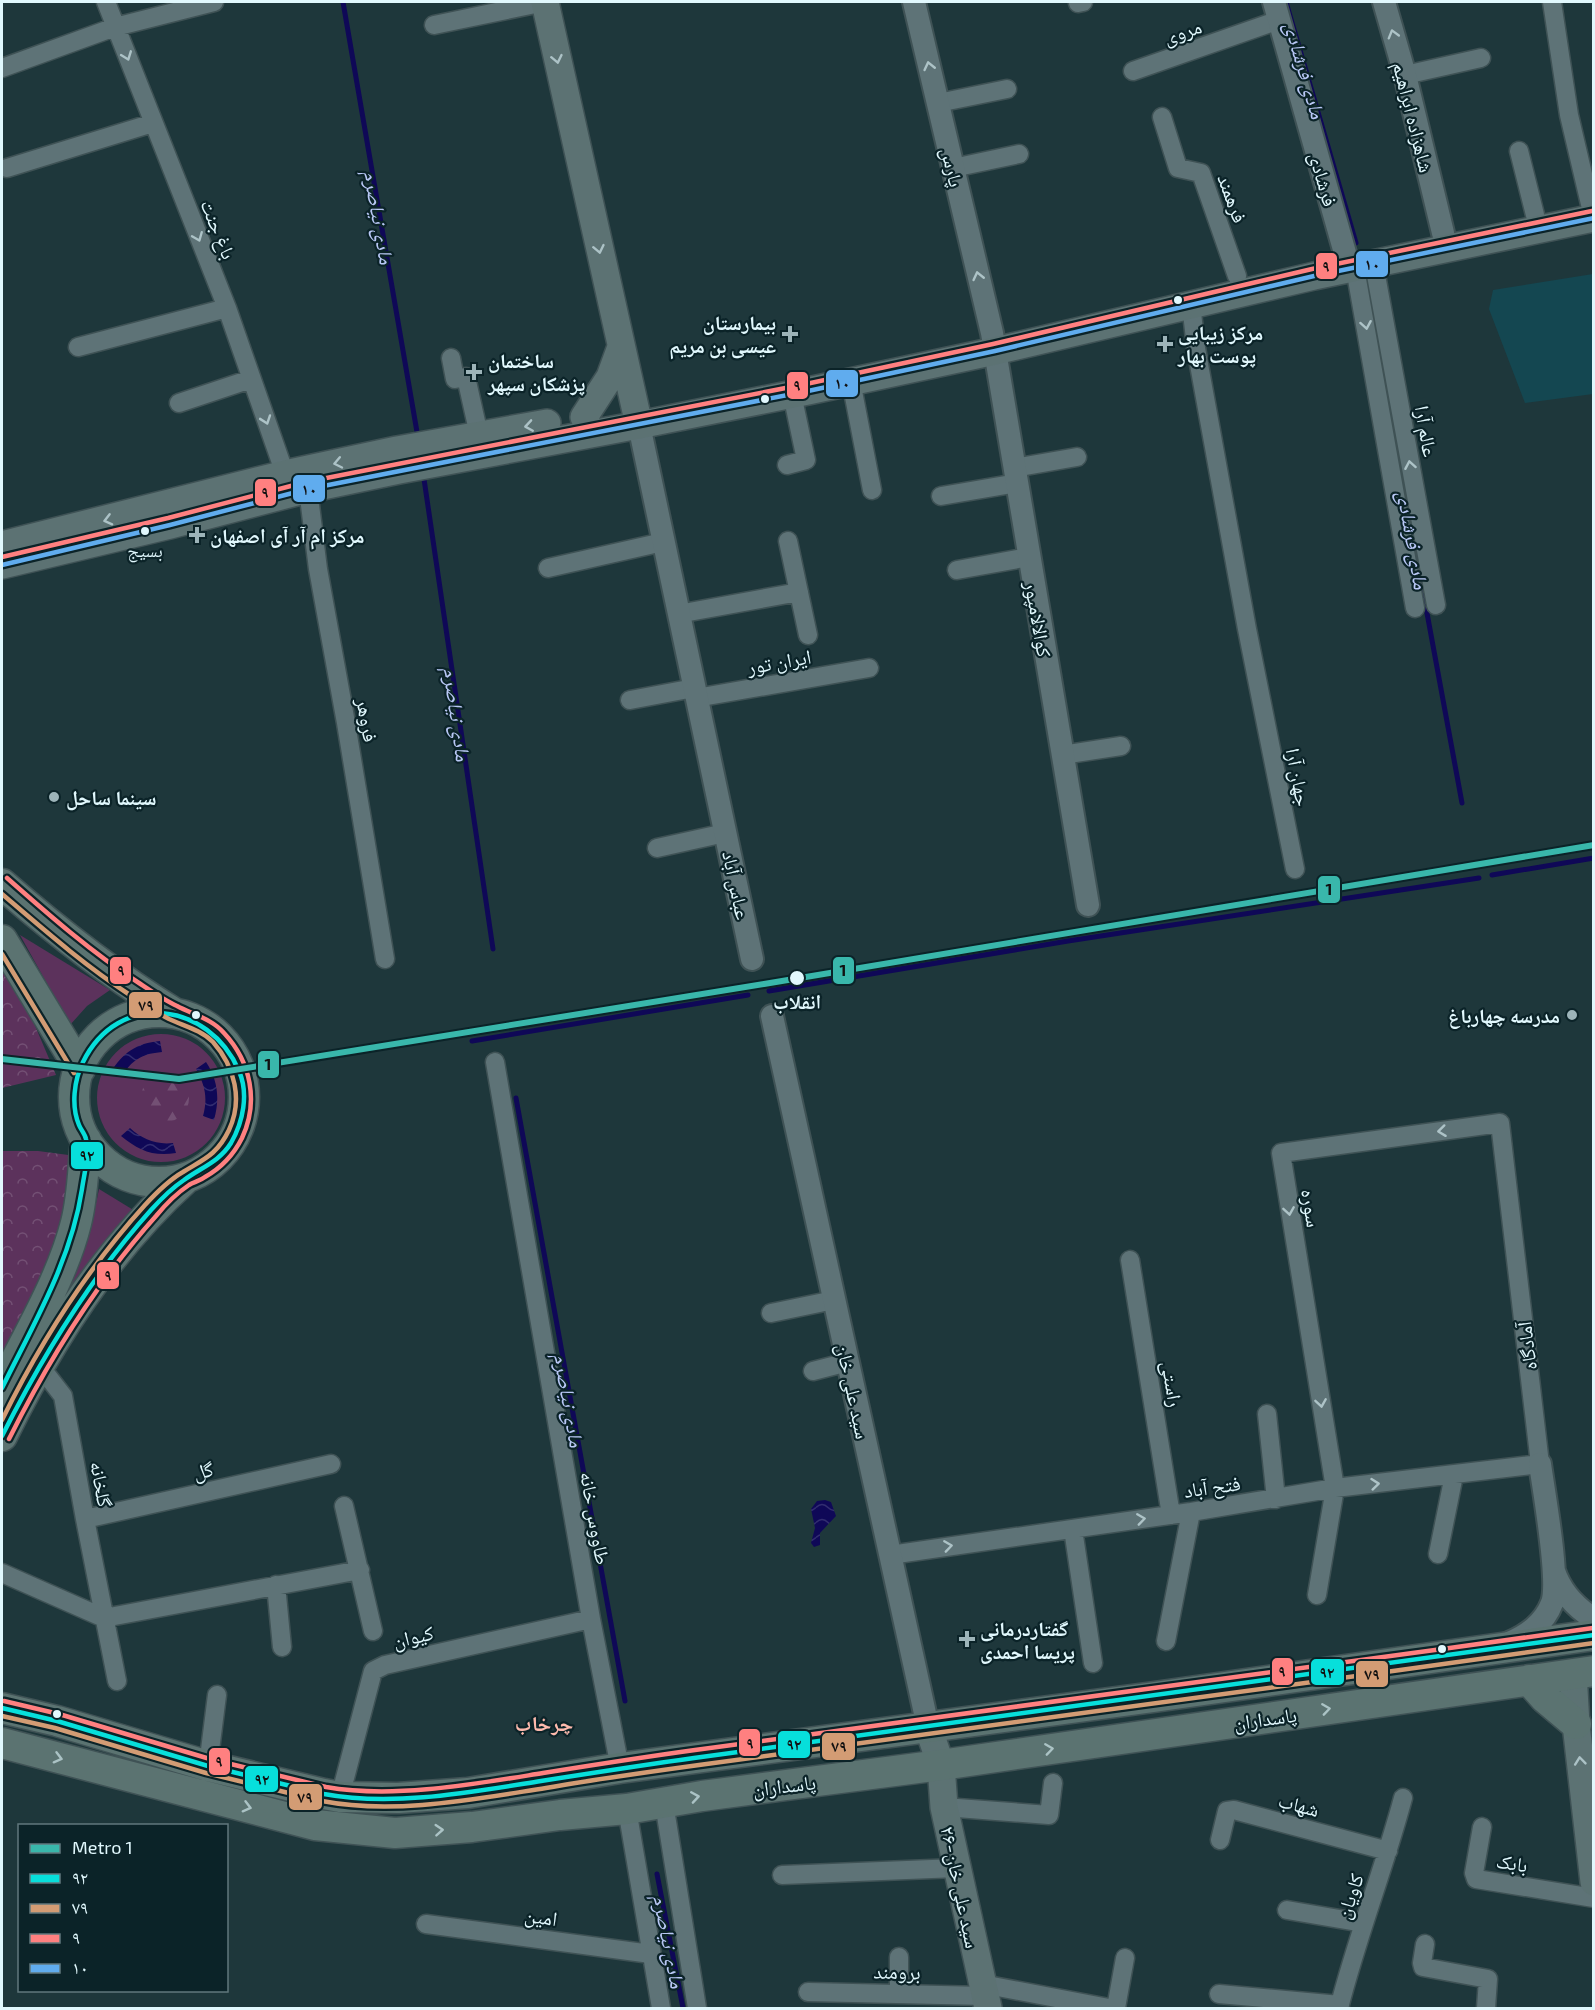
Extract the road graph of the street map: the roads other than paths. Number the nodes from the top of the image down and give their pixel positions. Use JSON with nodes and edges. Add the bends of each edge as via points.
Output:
{"nodes":[{"id":1,"x":106,"y":2,"type":"edge"},
{"id":2,"x":214,"y":2,"type":"edge"},
{"id":3,"x":545,"y":2,"type":"edge"},
{"id":4,"x":914,"y":2,"type":"edge"},
{"id":5,"x":1384,"y":2,"type":"edge"},
{"id":6,"x":1552,"y":2,"type":"edge"},
{"id":7,"x":1277,"y":11,"type":"edge"},
{"id":8,"x":434,"y":25,"type":"dead end"},
{"id":9,"x":116,"y":27,"type":"junction"},
{"id":10,"x":1481,"y":58,"type":"dead end"},
{"id":11,"x":2,"y":68,"type":"edge"},
{"id":12,"x":1133,"y":71,"type":"dead end"},
{"id":13,"x":1404,"y":75,"type":"junction"},
{"id":14,"x":1007,"y":89,"type":"dead end"},
{"id":15,"x":938,"y":103,"type":"junction"},
{"id":16,"x":1162,"y":117,"type":"dead end"},
{"id":17,"x":153,"y":123,"type":"junction"},
{"id":18,"x":1520,"y":151,"type":"dead end"},
{"id":19,"x":1019,"y":154,"type":"dead end"},
{"id":20,"x":7,"y":168,"type":"dead end"},
{"id":21,"x":953,"y":168,"type":"junction"},
{"id":22,"x":1592,"y":209,"type":"edge"},
{"id":23,"x":1535,"y":215,"type":"junction"},
{"id":24,"x":1443,"y":233,"type":"junction"},
{"id":25,"x":1358,"y":262,"type":"junction"},
{"id":26,"x":1237,"y":276,"type":"junction"},
{"id":27,"x":1191,"y":304,"type":"junction"},
{"id":28,"x":227,"y":308,"type":"junction"},
{"id":29,"x":993,"y":342,"type":"junction"},
{"id":30,"x":78,"y":347,"type":"dead end"},
{"id":31,"x":621,"y":347,"type":"junction"},
{"id":32,"x":451,"y":358,"type":"dead end"},
{"id":33,"x":251,"y":379,"type":"junction"},
{"id":34,"x":851,"y":381,"type":"junction"},
{"id":35,"x":792,"y":394,"type":"junction"},
{"id":36,"x":179,"y":403,"type":"dead end"},
{"id":37,"x":584,"y":417,"type":"junction"},
{"id":38,"x":637,"y":417,"type":"junction"},
{"id":39,"x":478,"y":435,"type":"junction"},
{"id":40,"x":1077,"y":457,"type":"dead end"},
{"id":41,"x":787,"y":465,"type":"dead end"},
{"id":42,"x":285,"y":474,"type":"junction"},
{"id":43,"x":1016,"y":475,"type":"junction"},
{"id":44,"x":308,"y":489,"type":"junction"},
{"id":45,"x":872,"y":490,"type":"dead end"},
{"id":46,"x":941,"y":496,"type":"dead end"},
{"id":47,"x":154,"y":518,"type":"junction"},
{"id":48,"x":788,"y":541,"type":"dead end"},
{"id":49,"x":663,"y":542,"type":"junction"},
{"id":50,"x":2,"y":545,"type":"edge"},
{"id":51,"x":1029,"y":557,"type":"junction"},
{"id":52,"x":2,"y":566,"type":"edge"},
{"id":53,"x":548,"y":568,"type":"dead end"},
{"id":54,"x":957,"y":570,"type":"dead end"},
{"id":55,"x":799,"y":592,"type":"junction"},
{"id":56,"x":1436,"y":605,"type":"dead end"},
{"id":57,"x":1415,"y":608,"type":"dead end"},
{"id":58,"x":678,"y":614,"type":"junction"},
{"id":59,"x":808,"y":635,"type":"dead end"},
{"id":60,"x":869,"y":668,"type":"dead end"},
{"id":61,"x":695,"y":693,"type":"junction"},
{"id":62,"x":630,"y":700,"type":"dead end"},
{"id":63,"x":1121,"y":746,"type":"dead end"},
{"id":64,"x":1062,"y":755,"type":"junction"},
{"id":65,"x":726,"y":833,"type":"junction"},
{"id":66,"x":657,"y":848,"type":"dead end"},
{"id":67,"x":1295,"y":869,"type":"dead end"},
{"id":68,"x":2,"y":884,"type":"edge"},
{"id":69,"x":1088,"y":905,"type":"dead end"},
{"id":70,"x":2,"y":940,"type":"edge"},
{"id":71,"x":385,"y":959,"type":"dead end"},
{"id":72,"x":752,"y":959,"type":"dead end"},
{"id":73,"x":174,"y":1013,"type":"junction"},
{"id":74,"x":772,"y":1016,"type":"dead end"},
{"id":75,"x":495,"y":1062,"type":"dead end"},
{"id":76,"x":80,"y":1069,"type":"junction"},
{"id":77,"x":1500,"y":1123,"type":"joint"},
{"id":78,"x":86,"y":1140,"type":"junction"},
{"id":79,"x":186,"y":1178,"type":"junction"},
{"id":80,"x":1130,"y":1260,"type":"dead end"},
{"id":81,"x":834,"y":1300,"type":"junction"},
{"id":82,"x":771,"y":1313,"type":"dead end"},
{"id":83,"x":848,"y":1362,"type":"junction"},
{"id":84,"x":39,"y":1365,"type":"junction"},
{"id":85,"x":813,"y":1371,"type":"dead end"},
{"id":86,"x":2,"y":1388,"type":"edge"},
{"id":87,"x":1267,"y":1414,"type":"dead end"},
{"id":88,"x":2,"y":1436,"type":"edge"},
{"id":89,"x":331,"y":1464,"type":"dead end"},
{"id":90,"x":1540,"y":1464,"type":"junction"},
{"id":91,"x":1454,"y":1475,"type":"junction"},
{"id":92,"x":1335,"y":1488,"type":"junction"},
{"id":93,"x":1276,"y":1499,"type":"junction"},
{"id":94,"x":344,"y":1506,"type":"dead end"},
{"id":95,"x":1191,"y":1512,"type":"junction"},
{"id":96,"x":1171,"y":1515,"type":"junction"},
{"id":97,"x":85,"y":1520,"type":"junction"},
{"id":98,"x":1073,"y":1529,"type":"junction"},
{"id":99,"x":1438,"y":1554,"type":"dead end"},
{"id":100,"x":890,"y":1555,"type":"junction"},
{"id":101,"x":1553,"y":1569,"type":"junction"},
{"id":102,"x":360,"y":1570,"type":"junction"},
{"id":103,"x":2,"y":1573,"type":"edge"},
{"id":104,"x":276,"y":1586,"type":"junction"},
{"id":105,"x":1317,"y":1595,"type":"dead end"},
{"id":106,"x":104,"y":1618,"type":"junction"},
{"id":107,"x":591,"y":1618,"type":"junction"},
{"id":108,"x":1593,"y":1619,"type":"edge"},
{"id":109,"x":373,"y":1631,"type":"dead end"},
{"id":110,"x":1593,"y":1635,"type":"edge"},
{"id":111,"x":1563,"y":1639,"type":"junction"},
{"id":112,"x":1166,"y":1641,"type":"dead end"},
{"id":113,"x":282,"y":1647,"type":"dead end"},
{"id":114,"x":1499,"y":1648,"type":"junction"},
{"id":115,"x":1093,"y":1663,"type":"dead end"},
{"id":116,"x":1583,"y":1672,"type":"edge"},
{"id":117,"x":1520,"y":1681,"type":"junction"},
{"id":118,"x":117,"y":1682,"type":"dead end"},
{"id":119,"x":217,"y":1695,"type":"dead end"},
{"id":120,"x":2,"y":1708,"type":"edge"},
{"id":121,"x":978,"y":1721,"type":"junction"},
{"id":122,"x":1576,"y":1724,"type":"junction"},
{"id":123,"x":928,"y":1727,"type":"junction"},
{"id":124,"x":2,"y":1743,"type":"edge"},
{"id":125,"x":992,"y":1758,"type":"junction"},
{"id":126,"x":941,"y":1765,"type":"junction"},
{"id":127,"x":208,"y":1766,"type":"junction"},
{"id":128,"x":620,"y":1768,"type":"junction"},
{"id":129,"x":1053,"y":1783,"type":"dead end"},
{"id":130,"x":340,"y":1797,"type":"junction"},
{"id":131,"x":1403,"y":1798,"type":"dead end"},
{"id":132,"x":664,"y":1803,"type":"junction"},
{"id":133,"x":944,"y":1807,"type":"junction"},
{"id":134,"x":627,"y":1809,"type":"junction"},
{"id":135,"x":1482,"y":1827,"type":"dead end"},
{"id":136,"x":1220,"y":1840,"type":"dead end"},
{"id":137,"x":1388,"y":1851,"type":"junction"},
{"id":138,"x":957,"y":1868,"type":"junction"},
{"id":139,"x":782,"y":1875,"type":"dead end"},
{"id":140,"x":1593,"y":1882,"type":"edge"},
{"id":141,"x":1593,"y":1898,"type":"edge"},
{"id":142,"x":1287,"y":1910,"type":"dead end"},
{"id":143,"x":1363,"y":1923,"type":"junction"},
{"id":144,"x":426,"y":1924,"type":"dead end"},
{"id":145,"x":1425,"y":1944,"type":"dead end"},
{"id":146,"x":651,"y":1954,"type":"junction"},
{"id":147,"x":899,"y":1957,"type":"dead end"},
{"id":148,"x":1125,"y":1959,"type":"dead end"},
{"id":149,"x":808,"y":1992,"type":"dead end"},
{"id":150,"x":899,"y":1994,"type":"junction"},
{"id":151,"x":1219,"y":1994,"type":"dead end"},
{"id":152,"x":985,"y":1996,"type":"edge"},
{"id":153,"x":873,"y":2001,"type":"edge"},
{"id":154,"x":1339,"y":2007,"type":"edge"},
{"id":155,"x":661,"y":2008,"type":"edge"},
{"id":156,"x":697,"y":2008,"type":"edge"},
{"id":157,"x":1109,"y":2008,"type":"edge"},
{"id":158,"x":1116,"y":2008,"type":"edge"},
{"id":159,"x":1486,"y":2008,"type":"edge"}],
"edges":[{"from":1,"to":9,"type":"street","name":"باغ جنت"},
{"from":2,"to":9,"type":"street"},
{"from":3,"to":8,"type":"street"},
{"from":3,"to":31,"type":"main road","name":"عباس آباد","one_way":true},
{"from":15,"to":4,"type":"street","name":"پارس","one_way":true},
{"from":13,"to":5,"type":"street","name":"شاهزاده ابراهیم","one_way":true},
{"from":6,"to":22,"type":"street","via":[[1569,115]]},
{"from":7,"to":12,"type":"street","name":"مروی"},
{"from":7,"to":25,"type":"street","name":"فرشادی"},
{"from":9,"to":11,"type":"street"},
{"from":9,"to":17,"type":"street","name":"باغ جنت","one_way":true},
{"from":10,"to":13,"type":"street"},
{"from":13,"to":24,"type":"street","name":"شاهزاده ابراهیم"},
{"from":14,"to":15,"type":"street"},
{"from":15,"to":21,"type":"street","name":"پارس"},
{"from":16,"to":26,"type":"street","name":"فرهمند","via":[[1178,168],[1201,173]]},
{"from":17,"to":20,"type":"street"},
{"from":17,"to":28,"type":"street","name":"باغ جنت","one_way":true},
{"from":18,"to":23,"type":"street"},
{"from":19,"to":21,"type":"street"},
{"from":29,"to":21,"type":"street","name":"پارس","one_way":true},
{"from":22,"to":23,"type":"main road"},
{"from":22,"to":25,"type":"main road"},
{"from":23,"to":24,"type":"main road"},
{"from":24,"to":25,"type":"main road"},
{"from":25,"to":26,"type":"main road"},
{"from":25,"to":27,"type":"main road"},
{"from":56,"to":25,"type":"street","name":"عالم آرا","one_way":true},
{"from":25,"to":57,"type":"street","one_way":true},
{"from":26,"to":29,"type":"main road"},
{"from":27,"to":29,"type":"main road"},
{"from":27,"to":67,"type":"street","name":"جهان آرا","via":[[1246,629]]},
{"from":28,"to":30,"type":"street"},
{"from":28,"to":33,"type":"street","name":"باغ جنت"},
{"from":29,"to":34,"type":"main road"},
{"from":29,"to":38,"type":"main road"},
{"from":29,"to":43,"type":"street","name":"کوالالامپور"},
{"from":31,"to":37,"type":"main road","via":[[610,377]]},
{"from":31,"to":38,"type":"main road","name":"عباس آباد"},
{"from":32,"to":39,"type":"street","via":[[455,379],[466,377]]},
{"from":33,"to":36,"type":"street"},
{"from":33,"to":42,"type":"street","name":"باغ جنت","one_way":true},
{"from":34,"to":35,"type":"main road"},
{"from":34,"to":45,"type":"street"},
{"from":35,"to":38,"type":"main road"},
{"from":35,"to":41,"type":"street","via":[[806,460]]},
{"from":37,"to":38,"type":"main road"},
{"from":37,"to":39,"type":"main road","one_way":true},
{"from":38,"to":44,"type":"main road"},
{"from":38,"to":49,"type":"street","name":"عباس آباد"},
{"from":39,"to":42,"type":"main road","one_way":true},
{"from":40,"to":43,"type":"street"},
{"from":42,"to":47,"type":"main road"},
{"from":43,"to":46,"type":"street"},
{"from":43,"to":51,"type":"street","name":"کوالالامپور"},
{"from":44,"to":47,"type":"main road"},
{"from":44,"to":71,"type":"street","name":"فروهر","via":[[318,569]]},
{"from":47,"to":50,"type":"main road","one_way":true},
{"from":47,"to":52,"type":"main road"},
{"from":48,"to":55,"type":"street","name":"ایران تور"},
{"from":49,"to":53,"type":"street"},
{"from":49,"to":58,"type":"street","name":"عباس آباد"},
{"from":51,"to":54,"type":"street"},
{"from":51,"to":64,"type":"street","name":"کوالالامپور"},
{"from":55,"to":58,"type":"street"},
{"from":55,"to":59,"type":"street","name":"ایران تور"},
{"from":58,"to":61,"type":"street","name":"عباس آباد"},
{"from":60,"to":61,"type":"street","name":"ایران تور"},
{"from":61,"to":62,"type":"street","name":"ایران تور"},
{"from":61,"to":65,"type":"street","name":"عباس آباد"},
{"from":63,"to":64,"type":"street"},
{"from":64,"to":69,"type":"street","name":"کوالالامپور"},
{"from":65,"to":66,"type":"street"},
{"from":65,"to":72,"type":"street","name":"عباس آباد"},
{"from":68,"to":73,"type":"main road","via":[[86,953]]},
{"from":70,"to":76,"type":"main road"},
{"from":73,"to":76,"type":"main road","via":[[146,1012],[122,1020],[98,1038]]},
{"from":73,"to":79,"type":"main road","via":[[197,1022],[219,1038],[244,1084],[242,1118],[225,1152],[208,1168]]},
{"from":74,"to":81,"type":"street","name":"سید علی خان"},
{"from":75,"to":107,"type":"street","name":"طاووس خانه"},
{"from":76,"to":78,"type":"main road","via":[[75,1105]]},
{"from":77,"to":90,"type":"street","name":"آمادگاه"},
{"from":77,"to":92,"type":"street","name":"سوره","one_way":true,"via":[[1281,1153]]},
{"from":78,"to":79,"type":"main road","via":[[105,1162],[129,1177],[158,1182]]},
{"from":78,"to":86,"type":"main road","via":[[76,1222],[66,1252]]},
{"from":79,"to":84,"type":"main road","via":[[151,1210],[90,1286]]},
{"from":80,"to":96,"type":"street","name":"راستی"},
{"from":81,"to":82,"type":"street"},
{"from":81,"to":83,"type":"street","name":"سید علی خان"},
{"from":83,"to":85,"type":"street"},
{"from":83,"to":100,"type":"street","name":"سید علی خان"},
{"from":84,"to":88,"type":"main road"},
{"from":84,"to":97,"type":"street","name":"گلخانه","via":[[63,1396]]},
{"from":87,"to":93,"type":"street"},
{"from":89,"to":97,"type":"street","name":"گل"},
{"from":90,"to":91,"type":"street","name":"فتح آباد"},
{"from":90,"to":101,"type":"street","name":"آمادگاه"},
{"from":92,"to":91,"type":"street","name":"فتح آباد","one_way":true},
{"from":91,"to":99,"type":"street"},
{"from":92,"to":93,"type":"street","name":"فتح آباد"},
{"from":92,"to":105,"type":"street"},
{"from":93,"to":95,"type":"street","name":"فتح آباد"},
{"from":94,"to":102,"type":"street"},
{"from":95,"to":96,"type":"street","name":"فتح آباد"},
{"from":95,"to":112,"type":"street"},
{"from":98,"to":96,"type":"street","name":"فتح آباد","one_way":true},
{"from":97,"to":106,"type":"street","name":"گلخانه"},
{"from":100,"to":98,"type":"street","name":"فتح آباد","one_way":true},
{"from":98,"to":115,"type":"street"},
{"from":100,"to":123,"type":"street","name":"سید علی خان"},
{"from":101,"to":108,"type":"street","name":"آمادگاه","via":[[1560,1588]]},
{"from":101,"to":114,"type":"street","name":"آمادگاه","via":[[1552,1602],[1538,1626]]},
{"from":102,"to":104,"type":"street"},
{"from":102,"to":109,"type":"street"},
{"from":103,"to":106,"type":"street"},
{"from":104,"to":106,"type":"street"},
{"from":104,"to":113,"type":"street"},
{"from":106,"to":118,"type":"street","name":"گلخانه"},
{"from":107,"to":128,"type":"street","name":"طاووس خانه"},
{"from":107,"to":130,"type":"street","name":"کیوان","via":[[373,1671]]},
{"from":110,"to":111,"type":"main road","name":"پاسداران"},
{"from":111,"to":114,"type":"main road","name":"پاسداران"},
{"from":111,"to":116,"type":"main road"},
{"from":114,"to":117,"type":"main road","via":[[1516,1656]]},
{"from":114,"to":121,"type":"main road","name":"پاسداران"},
{"from":116,"to":117,"type":"main road","name":"پاسداران"},
{"from":116,"to":122,"type":"main road"},
{"from":117,"to":122,"type":"main road"},
{"from":125,"to":117,"type":"main road","name":"پاسداران","one_way":true},
{"from":119,"to":127,"type":"street"},
{"from":120,"to":127,"type":"main road","name":"پاسداران"},
{"from":121,"to":123,"type":"main road","name":"پاسداران"},
{"from":121,"to":125,"type":"main road","via":[[961,1736],[961,1746],[965,1756]]},
{"from":140,"to":122,"type":"main road","one_way":true},
{"from":123,"to":126,"type":"main road","name":"سید علی خان"},
{"from":123,"to":128,"type":"main road","name":"پاسداران"},
{"from":124,"to":134,"type":"main road","name":"پاسداران","one_way":true,"via":[[315,1825],[395,1833]]},
{"from":125,"to":126,"type":"main road","name":"پاسداران"},
{"from":132,"to":126,"type":"main road","name":"پاسداران","one_way":true},
{"from":126,"to":133,"type":"main road","name":"۲۶-سید علی خان"},
{"from":127,"to":130,"type":"main road","name":"پاسداران"},
{"from":128,"to":130,"type":"main road","name":"پاسداران","via":[[468,1793]]},
{"from":129,"to":133,"type":"street","via":[[1049,1822]]},
{"from":131,"to":137,"type":"street","name":"کاویان"},
{"from":132,"to":134,"type":"main road","name":"پاسداران"},
{"from":132,"to":156,"type":"street"},
{"from":133,"to":138,"type":"main road","name":"۲۶-سید علی خان"},
{"from":134,"to":146,"type":"street"},
{"from":135,"to":141,"type":"street","name":"بابک","via":[[1476,1879]]},
{"from":136,"to":137,"type":"street","name":"شهاب","via":[[1227,1811],[1234,1810]]},
{"from":137,"to":143,"type":"street","name":"کاویان"},
{"from":138,"to":139,"type":"street"},
{"from":138,"to":152,"type":"main road","name":"۲۶-سید علی خان"},
{"from":142,"to":143,"type":"street"},
{"from":143,"to":154,"type":"street","name":"کاویان"},
{"from":144,"to":146,"type":"street","name":"امین"},
{"from":145,"to":159,"type":"street","via":[[1423,1967],[1488,1979]]},
{"from":146,"to":155,"type":"street"},
{"from":147,"to":150,"type":"street"},
{"from":148,"to":158,"type":"street"},
{"from":149,"to":153,"type":"street","name":"برومند"},
{"from":150,"to":152,"type":"street","name":"برومند"},
{"from":150,"to":153,"type":"street","name":"برومند"},
{"from":151,"to":154,"type":"street"},
{"from":152,"to":157,"type":"street","name":"برومند"}]}
